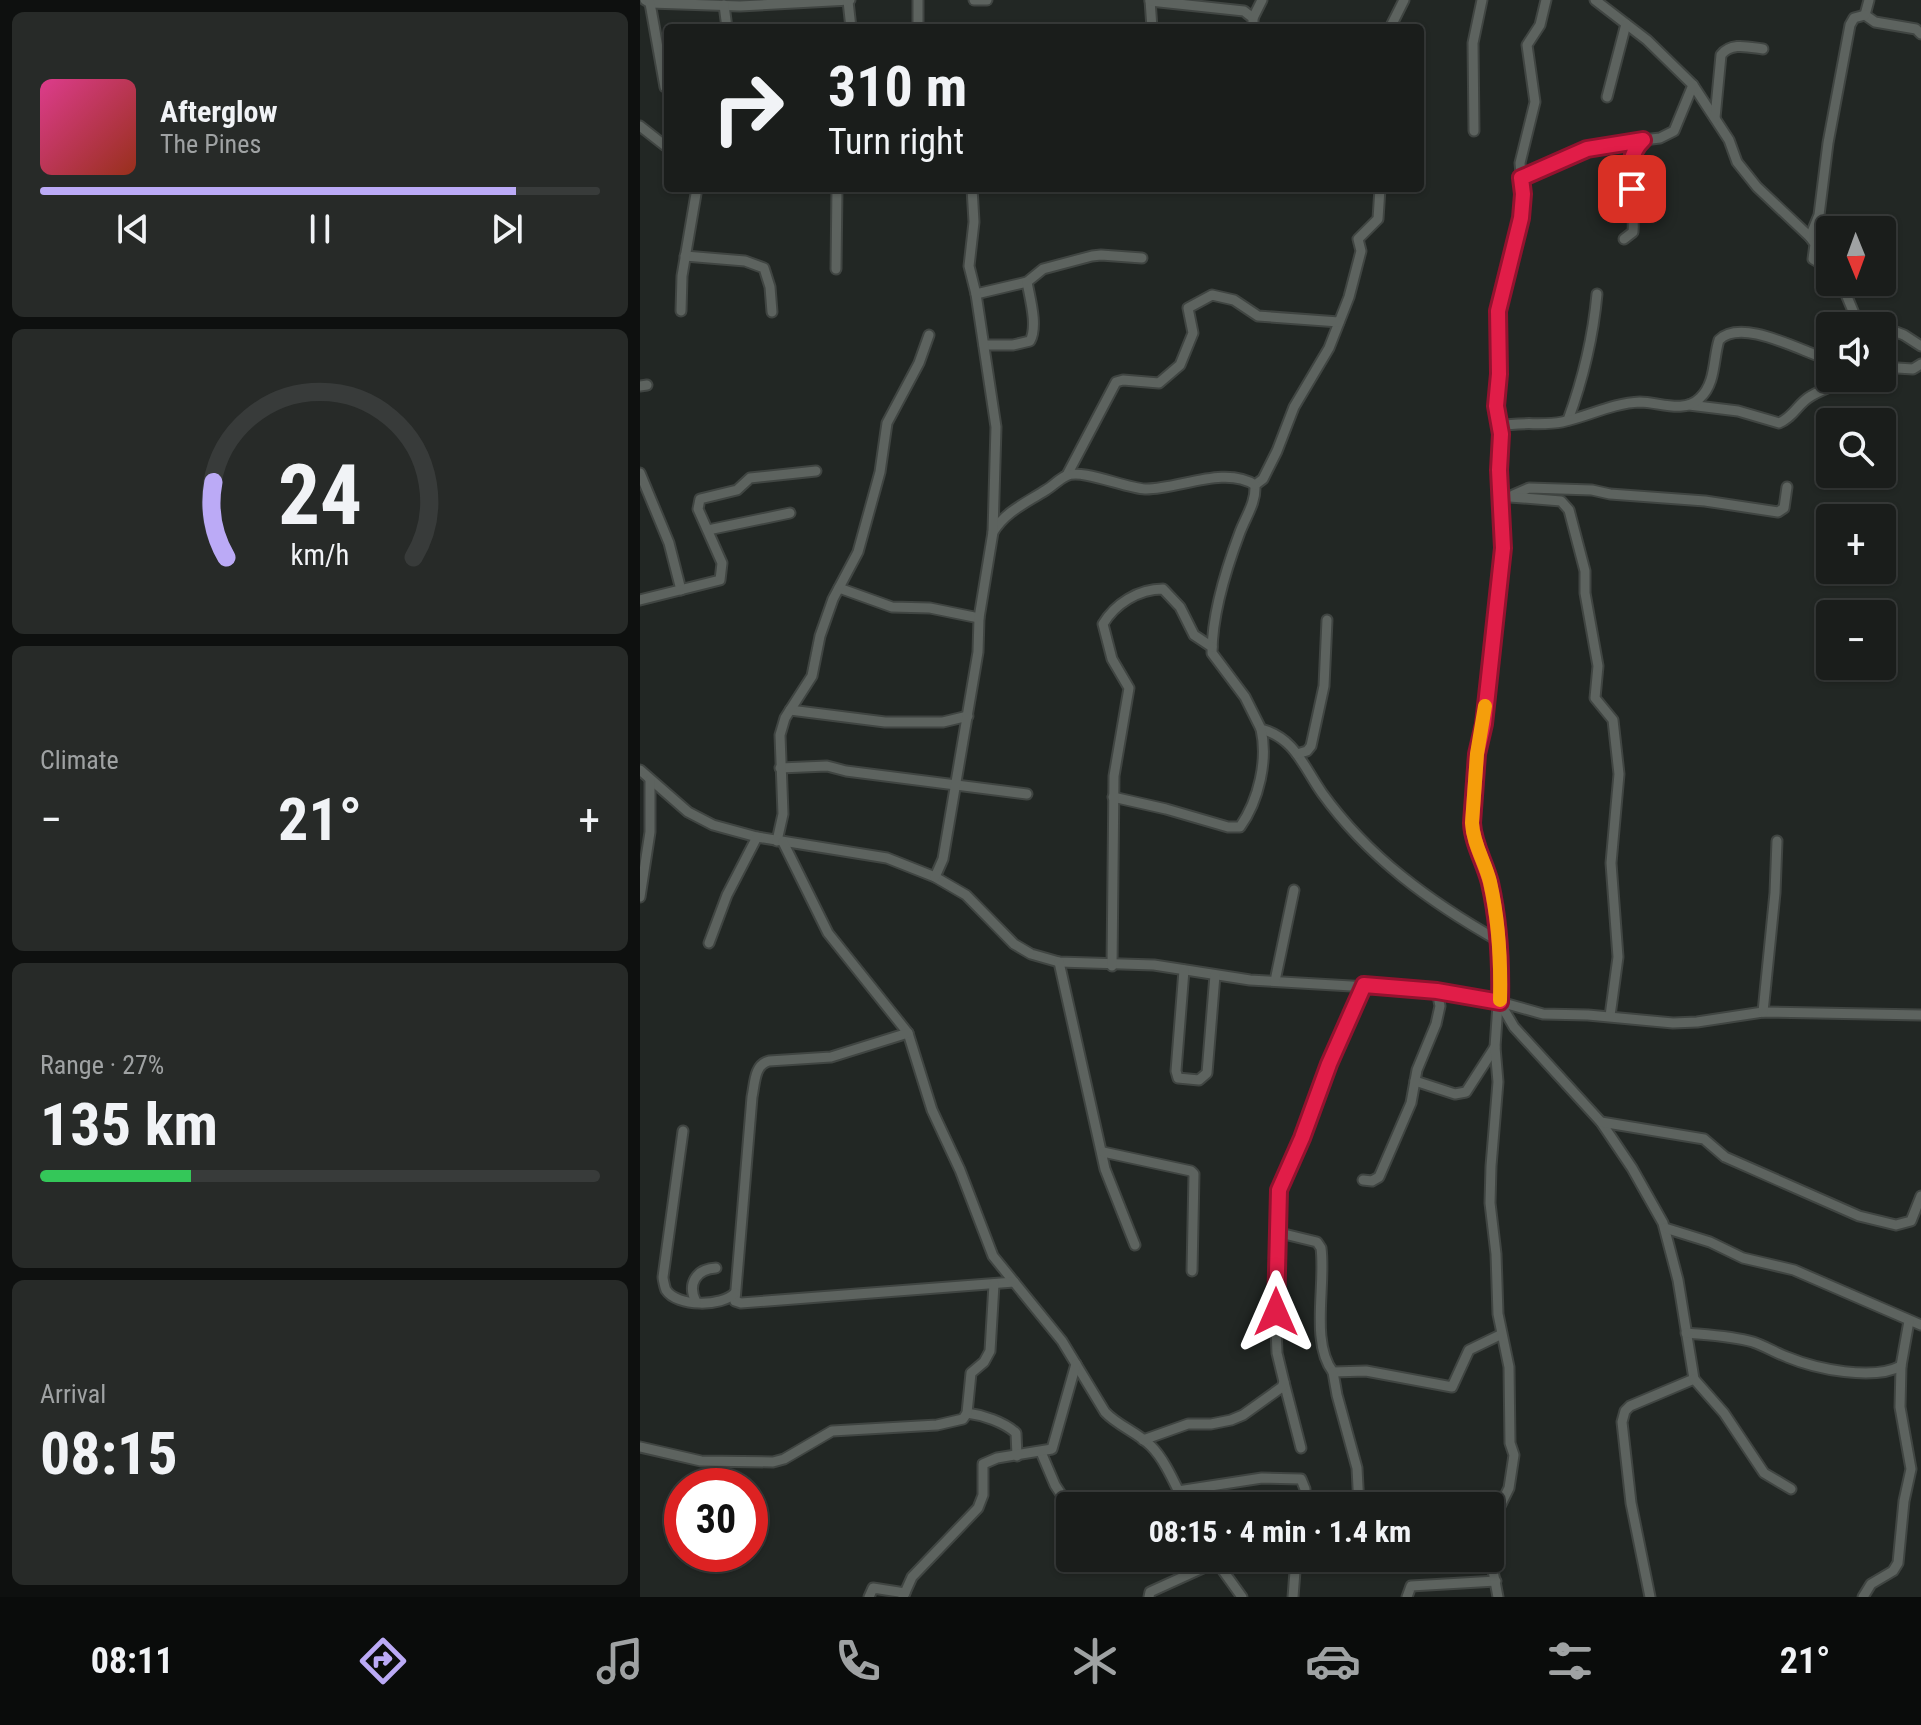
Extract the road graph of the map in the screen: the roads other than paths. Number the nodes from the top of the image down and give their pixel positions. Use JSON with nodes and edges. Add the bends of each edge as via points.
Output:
{"nodes":[{"id":1,"x":918,"y":0,"type":"edge"},
{"id":2,"x":974,"y":0,"type":"edge"},
{"id":3,"x":987,"y":0,"type":"edge"},
{"id":4,"x":1150,"y":0,"type":"edge"},
{"id":5,"x":1262,"y":0,"type":"edge"},
{"id":6,"x":1404,"y":0,"type":"edge"},
{"id":7,"x":1482,"y":0,"type":"edge"},
{"id":8,"x":1546,"y":0,"type":"edge"},
{"id":9,"x":1595,"y":0,"type":"edge"},
{"id":10,"x":1869,"y":0,"type":"edge"},
{"id":11,"x":647,"y":1,"type":"edge"},
{"id":12,"x":849,"y":1,"type":"edge"},
{"id":13,"x":724,"y":5,"type":"junction"},
{"id":14,"x":1865,"y":15,"type":"junction"},
{"id":15,"x":1253,"y":23,"type":"edge"},
{"id":16,"x":726,"y":24,"type":"edge"},
{"id":17,"x":851,"y":24,"type":"edge"},
{"id":18,"x":918,"y":24,"type":"edge"},
{"id":19,"x":1152,"y":24,"type":"edge"},
{"id":20,"x":1392,"y":24,"type":"edge"},
{"id":21,"x":1626,"y":24,"type":"junction"},
{"id":22,"x":1921,"y":34,"type":"edge"},
{"id":23,"x":1763,"y":49,"type":"dead end"},
{"id":24,"x":664,"y":82,"type":"edge"},
{"id":25,"x":1693,"y":85,"type":"junction"},
{"id":26,"x":1607,"y":97,"type":"dead end"},
{"id":27,"x":1715,"y":118,"type":"junction"},
{"id":28,"x":640,"y":126,"type":"edge"},
{"id":29,"x":1474,"y":131,"type":"dead end"},
{"id":30,"x":1643,"y":140,"type":"junction"},
{"id":31,"x":664,"y":145,"type":"edge"},
{"id":32,"x":1521,"y":178,"type":"junction"},
{"id":33,"x":696,"y":192,"type":"edge"},
{"id":34,"x":837,"y":192,"type":"edge"},
{"id":35,"x":972,"y":192,"type":"edge"},
{"id":36,"x":1380,"y":192,"type":"edge"},
{"id":37,"x":1810,"y":237,"type":"junction"},
{"id":38,"x":1624,"y":239,"type":"dead end"},
{"id":39,"x":685,"y":256,"type":"junction"},
{"id":40,"x":1142,"y":258,"type":"dead end"},
{"id":41,"x":1816,"y":261,"type":"edge"},
{"id":42,"x":836,"y":269,"type":"dead end"},
{"id":43,"x":1027,"y":282,"type":"junction"},
{"id":44,"x":976,"y":294,"type":"junction"},
{"id":45,"x":1597,"y":294,"type":"dead end"},
{"id":46,"x":681,"y":311,"type":"dead end"},
{"id":47,"x":772,"y":312,"type":"dead end"},
{"id":48,"x":1339,"y":322,"type":"junction"},
{"id":49,"x":1896,"y":333,"type":"edge"},
{"id":50,"x":929,"y":335,"type":"dead end"},
{"id":51,"x":984,"y":345,"type":"junction"},
{"id":52,"x":1921,"y":346,"type":"edge"},
{"id":53,"x":1816,"y":355,"type":"edge"},
{"id":54,"x":1921,"y":364,"type":"edge"},
{"id":55,"x":1896,"y":368,"type":"edge"},
{"id":56,"x":1823,"y":392,"type":"edge"},
{"id":57,"x":1689,"y":405,"type":"junction"},
{"id":58,"x":1568,"y":420,"type":"junction"},
{"id":59,"x":1500,"y":426,"type":"junction"},
{"id":60,"x":816,"y":471,"type":"dead end"},
{"id":61,"x":640,"y":473,"type":"edge"},
{"id":62,"x":1067,"y":475,"type":"junction"},
{"id":63,"x":1255,"y":485,"type":"junction"},
{"id":64,"x":1787,"y":487,"type":"dead end"},
{"id":65,"x":1506,"y":499,"type":"junction"},
{"id":66,"x":790,"y":513,"type":"dead end"},
{"id":67,"x":708,"y":530,"type":"junction"},
{"id":68,"x":993,"y":532,"type":"junction"},
{"id":69,"x":839,"y":588,"type":"junction"},
{"id":70,"x":681,"y":590,"type":"junction"},
{"id":71,"x":640,"y":600,"type":"edge"},
{"id":72,"x":979,"y":618,"type":"junction"},
{"id":73,"x":1327,"y":620,"type":"dead end"},
{"id":74,"x":1212,"y":647,"type":"junction"},
{"id":75,"x":790,"y":710,"type":"junction"},
{"id":76,"x":968,"y":716,"type":"junction"},
{"id":77,"x":1261,"y":729,"type":"junction"},
{"id":78,"x":1297,"y":754,"type":"junction"},
{"id":79,"x":780,"y":768,"type":"junction"},
{"id":80,"x":640,"y":770,"type":"edge"},
{"id":81,"x":650,"y":780,"type":"junction"},
{"id":82,"x":955,"y":785,"type":"junction"},
{"id":83,"x":1027,"y":794,"type":"dead end"},
{"id":84,"x":1113,"y":797,"type":"junction"},
{"id":85,"x":757,"y":837,"type":"junction"},
{"id":86,"x":780,"y":841,"type":"junction"},
{"id":87,"x":1777,"y":841,"type":"dead end"},
{"id":88,"x":935,"y":877,"type":"junction"},
{"id":89,"x":1294,"y":890,"type":"dead end"},
{"id":90,"x":640,"y":897,"type":"edge"},
{"id":91,"x":1499,"y":941,"type":"junction"},
{"id":92,"x":709,"y":943,"type":"dead end"},
{"id":93,"x":1059,"y":962,"type":"junction"},
{"id":94,"x":1112,"y":966,"type":"junction"},
{"id":95,"x":1184,"y":970,"type":"junction"},
{"id":96,"x":1215,"y":975,"type":"junction"},
{"id":97,"x":1275,"y":981,"type":"junction"},
{"id":98,"x":1364,"y":985,"type":"junction"},
{"id":99,"x":1437,"y":991,"type":"junction"},
{"id":100,"x":1500,"y":1002,"type":"junction"},
{"id":101,"x":1763,"y":1012,"type":"junction"},
{"id":102,"x":1921,"y":1015,"type":"edge"},
{"id":103,"x":1610,"y":1016,"type":"junction"},
{"id":104,"x":908,"y":1033,"type":"junction"},
{"id":105,"x":1495,"y":1047,"type":"junction"},
{"id":106,"x":1415,"y":1081,"type":"junction"},
{"id":107,"x":1601,"y":1122,"type":"junction"},
{"id":108,"x":683,"y":1131,"type":"dead end"},
{"id":109,"x":1103,"y":1152,"type":"junction"},
{"id":110,"x":1363,"y":1180,"type":"dead end"},
{"id":111,"x":1921,"y":1196,"type":"edge"},
{"id":112,"x":1665,"y":1228,"type":"junction"},
{"id":113,"x":1277,"y":1229,"type":"junction"},
{"id":114,"x":1135,"y":1245,"type":"dead end"},
{"id":115,"x":716,"y":1268,"type":"dead end"},
{"id":116,"x":1192,"y":1271,"type":"dead end"},
{"id":117,"x":1014,"y":1282,"type":"junction"},
{"id":118,"x":994,"y":1284,"type":"junction"},
{"id":119,"x":735,"y":1293,"type":"junction"},
{"id":120,"x":696,"y":1302,"type":"junction"},
{"id":121,"x":1909,"y":1321,"type":"junction"},
{"id":122,"x":1921,"y":1325,"type":"edge"},
{"id":123,"x":1686,"y":1333,"type":"junction"},
{"id":124,"x":1500,"y":1335,"type":"junction"},
{"id":125,"x":1076,"y":1364,"type":"junction"},
{"id":126,"x":1901,"y":1366,"type":"junction"},
{"id":127,"x":1333,"y":1372,"type":"junction"},
{"id":128,"x":1694,"y":1379,"type":"junction"},
{"id":129,"x":1284,"y":1382,"type":"junction"},
{"id":130,"x":967,"y":1413,"type":"junction"},
{"id":131,"x":1143,"y":1440,"type":"junction"},
{"id":132,"x":640,"y":1447,"type":"edge"},
{"id":133,"x":1301,"y":1448,"type":"dead end"},
{"id":134,"x":1041,"y":1452,"type":"junction"},
{"id":135,"x":1017,"y":1456,"type":"junction"},
{"id":136,"x":1791,"y":1489,"type":"dead end"},
{"id":137,"x":1178,"y":1491,"type":"joint"},
{"id":138,"x":1060,"y":1492,"type":"edge"},
{"id":139,"x":1305,"y":1492,"type":"edge"},
{"id":140,"x":1358,"y":1492,"type":"edge"},
{"id":141,"x":1191,"y":1572,"type":"edge"},
{"id":142,"x":1224,"y":1572,"type":"edge"},
{"id":143,"x":1295,"y":1572,"type":"edge"},
{"id":144,"x":1496,"y":1581,"type":"junction"},
{"id":145,"x":904,"y":1595,"type":"edge"},
{"id":146,"x":869,"y":1597,"type":"edge"},
{"id":147,"x":1149,"y":1597,"type":"edge"},
{"id":148,"x":1242,"y":1597,"type":"edge"},
{"id":149,"x":1293,"y":1597,"type":"edge"},
{"id":150,"x":1407,"y":1597,"type":"edge"},
{"id":151,"x":1498,"y":1597,"type":"edge"},
{"id":152,"x":1650,"y":1597,"type":"edge"},
{"id":153,"x":1863,"y":1597,"type":"edge"}],
"edges":[{"from":1,"to":18,"type":"street"},
{"from":2,"to":3,"type":"street"},
{"from":4,"to":15,"type":"street","via":[[1244,11]]},
{"from":4,"to":19,"type":"street"},
{"from":5,"to":15,"type":"street"},
{"from":6,"to":20,"type":"street"},
{"from":7,"to":29,"type":"street","via":[[1473,43]]},
{"from":8,"to":32,"type":"street","via":[[1540,25],[1527,45],[1535,102]]},
{"from":9,"to":21,"type":"street"},
{"from":10,"to":14,"type":"street"},
{"from":11,"to":13,"type":"street"},
{"from":11,"to":24,"type":"street"},
{"from":12,"to":13,"type":"street"},
{"from":12,"to":17,"type":"street"},
{"from":13,"to":16,"type":"street"},
{"from":14,"to":22,"type":"street"},
{"from":14,"to":37,"type":"street","via":[[1850,25],[1819,215]]},
{"from":21,"to":25,"type":"street"},
{"from":21,"to":26,"type":"street"},
{"from":23,"to":27,"type":"street","via":[[1733,46],[1721,55]]},
{"from":25,"to":27,"type":"street"},
{"from":25,"to":30,"type":"street","via":[[1674,131]]},
{"from":27,"to":37,"type":"street","via":[[1737,162]]},
{"from":28,"to":31,"type":"street"},
{"from":30,"to":32,"type":"street","via":[[1587,149]]},
{"from":30,"to":38,"type":"street","via":[[1630,167],[1635,216],[1633,232]]},
{"from":32,"to":59,"type":"street","via":[[1521,218],[1498,311]]},
{"from":33,"to":39,"type":"street"},
{"from":34,"to":42,"type":"street"},
{"from":35,"to":44,"type":"street","via":[[969,266]]},
{"from":36,"to":48,"type":"street","via":[[1378,219],[1358,239],[1361,251]]},
{"from":37,"to":41,"type":"street"},
{"from":39,"to":46,"type":"street"},
{"from":39,"to":47,"type":"street","via":[[745,261],[764,268]]},
{"from":40,"to":43,"type":"street","via":[[1092,256],[1043,269]]},
{"from":43,"to":44,"type":"street"},
{"from":43,"to":51,"type":"street","via":[[1030,341]]},
{"from":44,"to":51,"type":"street"},
{"from":45,"to":58,"type":"street","via":[[1594,329]]},
{"from":48,"to":62,"type":"street","via":[[1258,316],[1234,300],[1212,295],[1188,308],[1193,333],[1180,365],[1159,383],[1116,382]]},
{"from":48,"to":63,"type":"street","via":[[1263,479]]},
{"from":49,"to":52,"type":"street"},
{"from":50,"to":69,"type":"street","via":[[887,423],[858,552]]},
{"from":51,"to":68,"type":"street","via":[[996,427]]},
{"from":53,"to":57,"type":"street","via":[[1747,331],[1725,334],[1717,345],[1710,381],[1700,399]]},
{"from":54,"to":55,"type":"street"},
{"from":56,"to":57,"type":"street","via":[[1809,396],[1779,423]]},
{"from":57,"to":58,"type":"street","via":[[1621,404]]},
{"from":58,"to":59,"type":"street"},
{"from":59,"to":65,"type":"street"},
{"from":60,"to":67,"type":"street","via":[[750,478],[731,492],[704,496],[697,503]]},
{"from":61,"to":70,"type":"street","via":[[669,543]]},
{"from":62,"to":63,"type":"street","via":[[1153,489],[1201,479]]},
{"from":62,"to":68,"type":"street","via":[[1014,508]]},
{"from":63,"to":74,"type":"street","via":[[1216,616]]},
{"from":64,"to":65,"type":"street","via":[[1784,508],[1778,512],[1592,490],[1529,488]]},
{"from":65,"to":91,"type":"street","via":[[1472,823]]},
{"from":65,"to":103,"type":"street","via":[[1561,501],[1569,510],[1585,571],[1596,652],[1595,698],[1613,720],[1619,780],[1611,863],[1618,957]]},
{"from":66,"to":67,"type":"street"},
{"from":67,"to":70,"type":"street","via":[[722,563],[720,580]]},
{"from":68,"to":72,"type":"street"},
{"from":69,"to":72,"type":"street","via":[[892,607]]},
{"from":69,"to":75,"type":"street","via":[[820,636],[812,676]]},
{"from":70,"to":71,"type":"street"},
{"from":72,"to":76,"type":"street"},
{"from":73,"to":78,"type":"street","via":[[1324,686],[1311,746]]},
{"from":74,"to":77,"type":"street","via":[[1213,658],[1245,697]]},
{"from":74,"to":84,"type":"street","via":[[1194,635],[1180,607],[1163,589],[1150,589],[1111,611],[1103,624],[1112,659],[1129,688]]},
{"from":75,"to":76,"type":"street","via":[[885,722],[943,722]]},
{"from":75,"to":79,"type":"street","via":[[780,735]]},
{"from":76,"to":82,"type":"street"},
{"from":77,"to":78,"type":"street","via":[[1284,738]]},
{"from":77,"to":84,"type":"street","via":[[1263,767],[1240,827]]},
{"from":78,"to":91,"type":"street","via":[[1372,853]]},
{"from":79,"to":82,"type":"street","via":[[827,766]]},
{"from":79,"to":86,"type":"street"},
{"from":80,"to":81,"type":"street"},
{"from":81,"to":85,"type":"street","via":[[699,819]]},
{"from":81,"to":90,"type":"street","via":[[650,832]]},
{"from":82,"to":83,"type":"street"},
{"from":82,"to":88,"type":"street"},
{"from":84,"to":94,"type":"street"},
{"from":85,"to":86,"type":"street"},
{"from":85,"to":92,"type":"street"},
{"from":86,"to":88,"type":"street","via":[[887,858]]},
{"from":86,"to":104,"type":"street","via":[[828,933]]},
{"from":87,"to":101,"type":"street"},
{"from":88,"to":93,"type":"street","via":[[966,895],[1014,944]]},
{"from":89,"to":97,"type":"street"},
{"from":91,"to":100,"type":"street"},
{"from":93,"to":94,"type":"street"},
{"from":93,"to":109,"type":"street"},
{"from":94,"to":95,"type":"street"},
{"from":95,"to":96,"type":"street"},
{"from":95,"to":96,"type":"street","via":[[1176,1071],[1182,1080],[1199,1080],[1207,1073]]},
{"from":96,"to":97,"type":"street"},
{"from":97,"to":98,"type":"street"},
{"from":98,"to":99,"type":"street"},
{"from":98,"to":113,"type":"street","via":[[1279,1190]]},
{"from":99,"to":100,"type":"street"},
{"from":99,"to":106,"type":"street","via":[[1439,1015]]},
{"from":100,"to":103,"type":"street","via":[[1543,1014]]},
{"from":100,"to":105,"type":"street"},
{"from":100,"to":107,"type":"street","via":[[1514,1027]]},
{"from":101,"to":102,"type":"street"},
{"from":101,"to":103,"type":"street","via":[[1673,1023]]},
{"from":104,"to":117,"type":"street","via":[[932,1110],[983,1235]]},
{"from":104,"to":119,"type":"street","via":[[831,1057],[769,1061],[758,1068]]},
{"from":105,"to":106,"type":"street","via":[[1466,1092],[1455,1094]]},
{"from":105,"to":124,"type":"street","via":[[1498,1082],[1490,1203]]},
{"from":106,"to":110,"type":"street","via":[[1379,1177]]},
{"from":107,"to":111,"type":"street","via":[[1704,1139],[1754,1171],[1885,1223],[1911,1221]]},
{"from":107,"to":112,"type":"street"},
{"from":108,"to":120,"type":"street","via":[[663,1277],[673,1296]]},
{"from":109,"to":114,"type":"street","via":[[1108,1179]]},
{"from":109,"to":116,"type":"street","via":[[1194,1174]]},
{"from":112,"to":121,"type":"street","via":[[1743,1258],[1794,1270]]},
{"from":112,"to":123,"type":"street"},
{"from":113,"to":127,"type":"street","via":[[1321,1248],[1321,1340]]},
{"from":113,"to":129,"type":"street","via":[[1277,1353]]},
{"from":115,"to":120,"type":"street","via":[[702,1271],[693,1282]]},
{"from":117,"to":118,"type":"street"},
{"from":117,"to":125,"type":"street"},
{"from":118,"to":119,"type":"street","via":[[741,1303],[735,1301]]},
{"from":118,"to":130,"type":"street","via":[[990,1351],[971,1373]]},
{"from":119,"to":120,"type":"street","via":[[718,1303]]},
{"from":121,"to":122,"type":"street"},
{"from":121,"to":126,"type":"street"},
{"from":123,"to":126,"type":"street","via":[[1754,1342],[1804,1363],[1843,1371],[1881,1374]]},
{"from":123,"to":128,"type":"street"},
{"from":124,"to":127,"type":"street","via":[[1469,1350],[1452,1387],[1366,1371]]},
{"from":124,"to":144,"type":"street","via":[[1509,1367],[1513,1468],[1498,1510],[1491,1560]]},
{"from":125,"to":131,"type":"street","via":[[1105,1412]]},
{"from":125,"to":134,"type":"street","via":[[1052,1449]]},
{"from":126,"to":153,"type":"street","via":[[1901,1418],[1911,1469],[1898,1563]]},
{"from":127,"to":140,"type":"street"},
{"from":128,"to":136,"type":"street","via":[[1764,1473]]},
{"from":128,"to":152,"type":"street","via":[[1630,1406],[1622,1422]]},
{"from":129,"to":131,"type":"street","via":[[1278,1392],[1243,1415],[1221,1423],[1188,1424]]},
{"from":129,"to":133,"type":"street"},
{"from":130,"to":132,"type":"street","via":[[956,1422],[937,1425],[832,1431],[773,1462],[701,1461]]},
{"from":130,"to":135,"type":"street","via":[[1010,1427],[1016,1433]]},
{"from":131,"to":137,"type":"street"},
{"from":134,"to":135,"type":"street"},
{"from":134,"to":138,"type":"street"},
{"from":135,"to":145,"type":"street","via":[[983,1464],[978,1508],[912,1577]]},
{"from":137,"to":139,"type":"street","via":[[1290,1477],[1301,1479]]},
{"from":141,"to":147,"type":"street"},
{"from":142,"to":148,"type":"street"},
{"from":143,"to":149,"type":"street"},
{"from":144,"to":150,"type":"street","via":[[1421,1584],[1411,1586]]},
{"from":144,"to":151,"type":"street"},
{"from":145,"to":146,"type":"street","via":[[873,1588]]}]}
